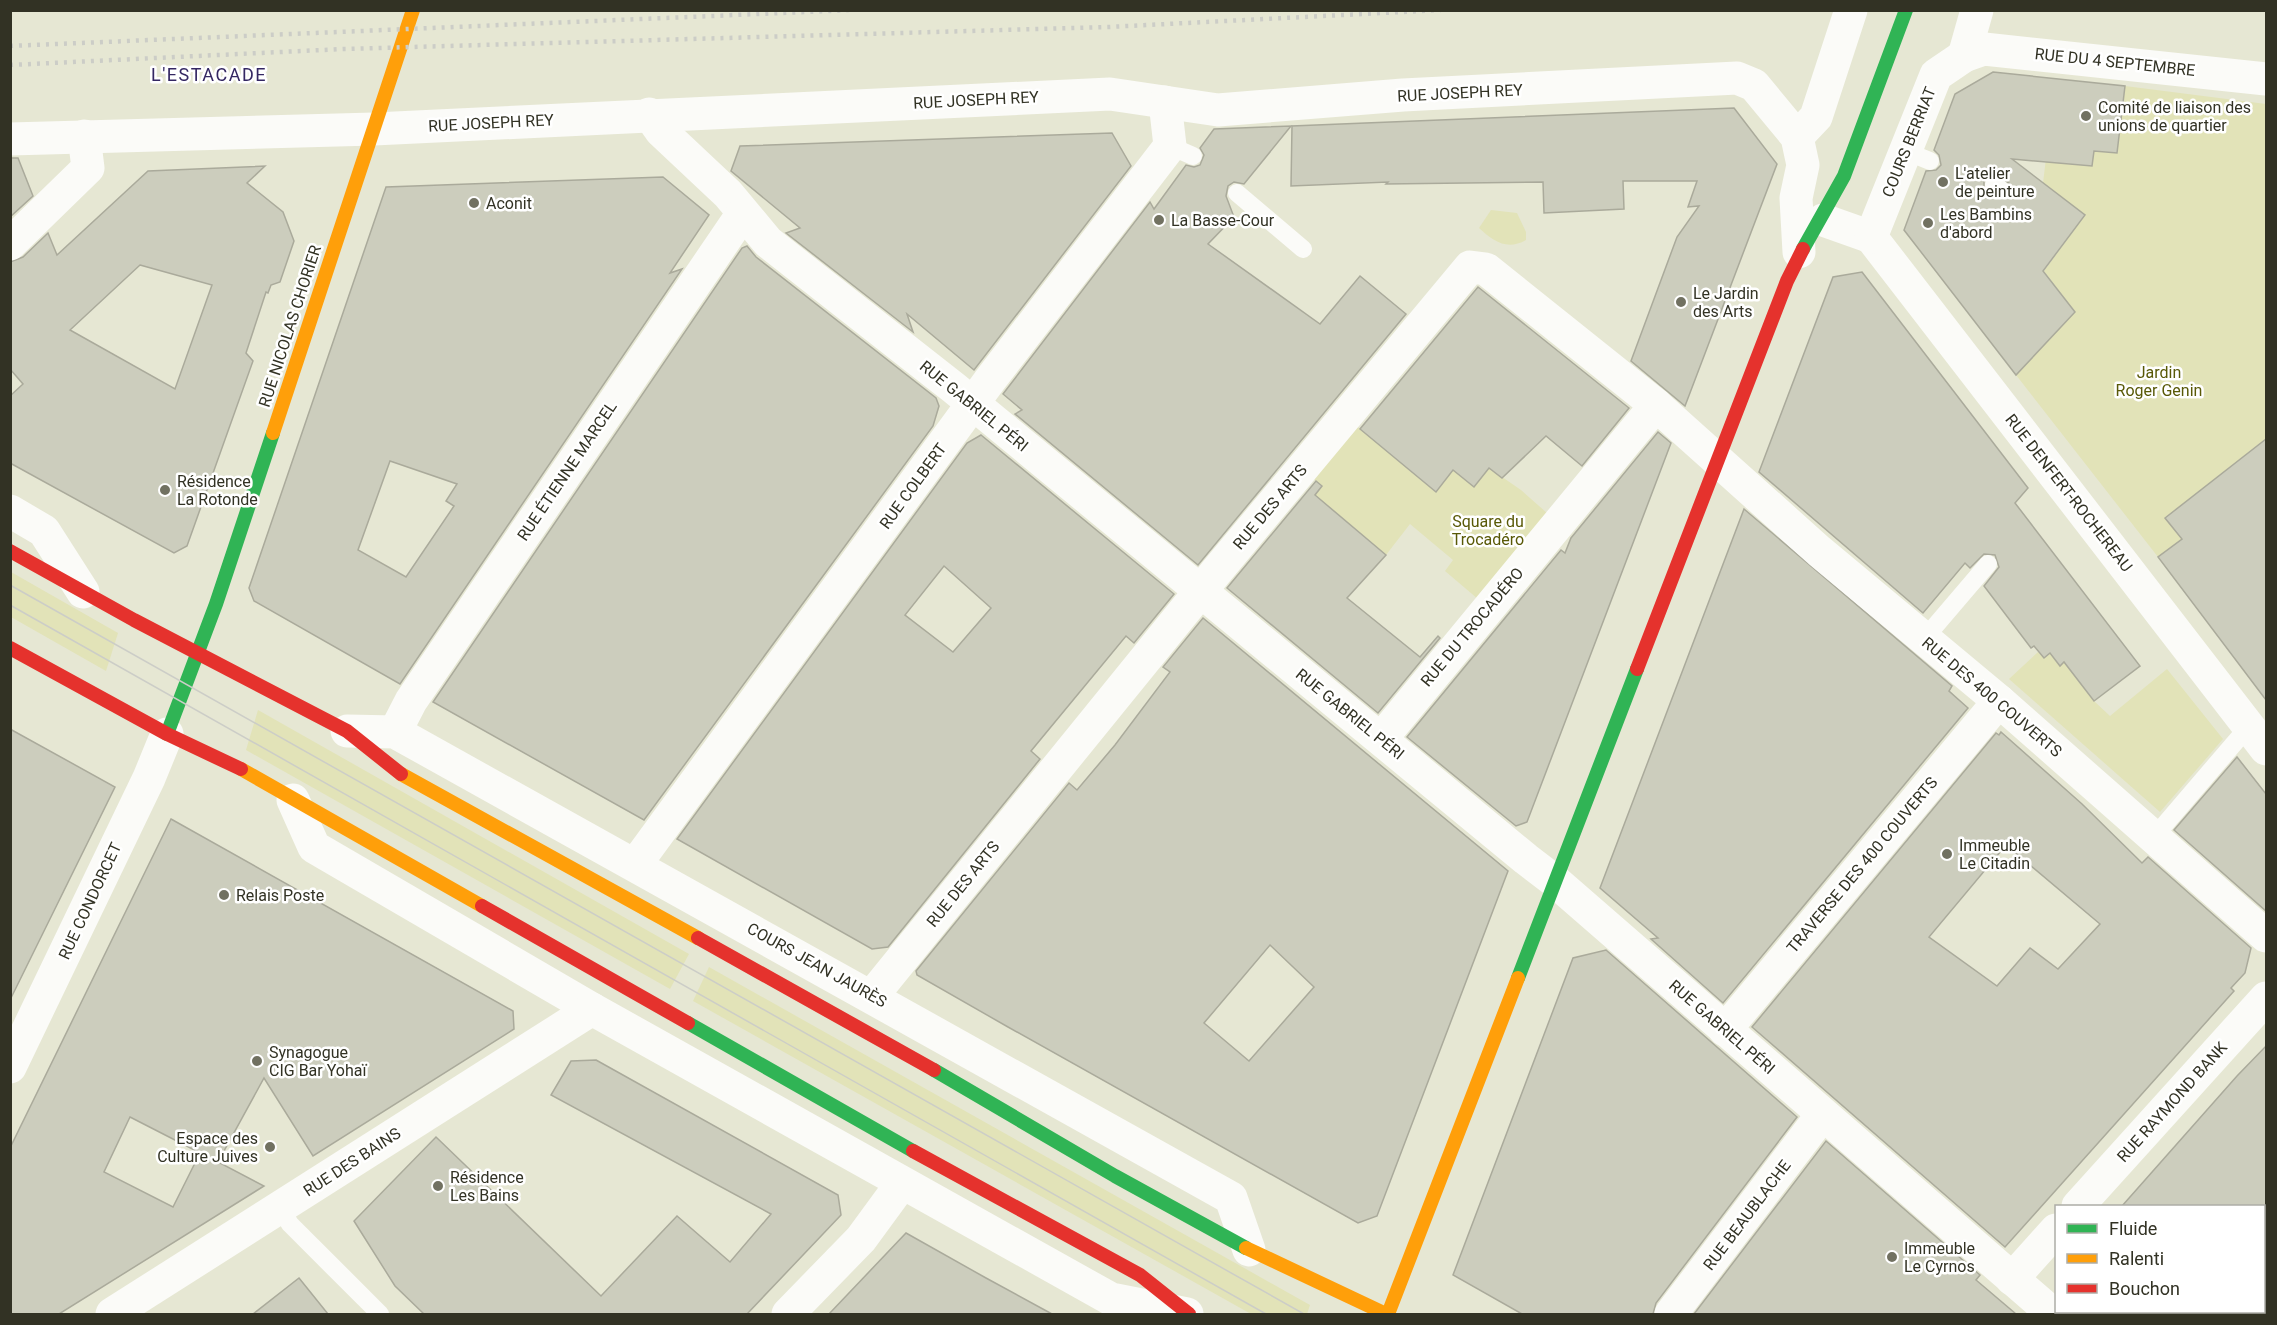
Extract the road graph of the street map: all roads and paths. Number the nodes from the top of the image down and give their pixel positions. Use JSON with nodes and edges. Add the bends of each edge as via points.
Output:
{"nodes":[{"id":1,"x":413,"y":10,"type":"edge"},
{"id":2,"x":1851,"y":10,"type":"edge"},
{"id":3,"x":1906,"y":10,"type":"edge"},
{"id":4,"x":1977,"y":10,"type":"edge"},
{"id":5,"x":1964,"y":56,"type":"junction"},
{"id":6,"x":2266,"y":79,"type":"edge"},
{"id":7,"x":1165,"y":102,"type":"junction"},
{"id":8,"x":650,"y":114,"type":"junction"},
{"id":9,"x":374,"y":129,"type":"junction"},
{"id":10,"x":84,"y":136,"type":"junction"},
{"id":11,"x":1797,"y":137,"type":"junction"},
{"id":12,"x":10,"y":139,"type":"edge"},
{"id":13,"x":1237,"y":193,"type":"dead end"},
{"id":14,"x":742,"y":213,"type":"junction"},
{"id":15,"x":1822,"y":220,"type":"junction"},
{"id":16,"x":1871,"y":237,"type":"junction"},
{"id":17,"x":10,"y":244,"type":"edge"},
{"id":18,"x":1303,"y":249,"type":"dead end"},
{"id":19,"x":1799,"y":252,"type":"junction"},
{"id":20,"x":973,"y":405,"type":"junction"},
{"id":21,"x":1656,"y":405,"type":"junction"},
{"id":22,"x":1718,"y":459,"type":"junction"},
{"id":23,"x":10,"y":511,"type":"edge"},
{"id":24,"x":10,"y":551,"type":"edge"},
{"id":25,"x":1988,"y":564,"type":"dead end"},
{"id":26,"x":84,"y":592,"type":"junction"},
{"id":27,"x":1201,"y":592,"type":"junction"},
{"id":28,"x":1924,"y":639,"type":"junction"},
{"id":29,"x":10,"y":648,"type":"edge"},
{"id":30,"x":199,"y":652,"type":"junction"},
{"id":31,"x":1999,"y":701,"type":"junction"},
{"id":32,"x":348,"y":731,"type":"junction"},
{"id":33,"x":394,"y":732,"type":"junction"},
{"id":34,"x":167,"y":734,"type":"junction"},
{"id":35,"x":2258,"y":738,"type":"edge"},
{"id":36,"x":1381,"y":739,"type":"junction"},
{"id":37,"x":293,"y":800,"type":"junction"},
{"id":38,"x":2154,"y":837,"type":"junction"},
{"id":39,"x":635,"y":865,"type":"junction"},
{"id":40,"x":1556,"y":882,"type":"junction"},
{"id":41,"x":2266,"y":936,"type":"edge"},
{"id":42,"x":872,"y":996,"type":"junction"},
{"id":43,"x":2266,"y":998,"type":"edge"},
{"id":44,"x":592,"y":1009,"type":"junction"},
{"id":45,"x":1725,"y":1030,"type":"junction"},
{"id":46,"x":10,"y":1067,"type":"edge"},
{"id":47,"x":1822,"y":1115,"type":"junction"},
{"id":48,"x":902,"y":1183,"type":"junction"},
{"id":49,"x":2079,"y":1205,"type":"edge"},
{"id":50,"x":280,"y":1208,"type":"junction"},
{"id":51,"x":2055,"y":1231,"type":"edge"},
{"id":52,"x":1249,"y":1250,"type":"junction"},
{"id":53,"x":2012,"y":1279,"type":"junction"},
{"id":54,"x":1118,"y":1307,"type":"edge"},
{"id":55,"x":112,"y":1314,"type":"edge"},
{"id":56,"x":380,"y":1314,"type":"edge"},
{"id":57,"x":788,"y":1314,"type":"edge"},
{"id":58,"x":1188,"y":1314,"type":"edge"},
{"id":59,"x":1387,"y":1314,"type":"edge"},
{"id":60,"x":1671,"y":1314,"type":"edge"},
{"id":61,"x":2053,"y":1314,"type":"edge"}],
"edges":[{"from":1,"to":9,"type":"main road","name":"RUE NICOLAS CHORIER"},
{"from":2,"to":11,"type":"street","via":[[1816,117]]},
{"from":3,"to":15,"type":"main road","via":[[1845,174]]},
{"from":4,"to":5,"type":"street"},
{"from":5,"to":6,"type":"street","name":"RUE DU 4 SEPTEMBRE","via":[[1984,49]]},
{"from":5,"to":16,"type":"street","name":"COURS BERRIAT","via":[[1936,75],[1918,156]]},
{"from":7,"to":8,"type":"street","name":"RUE JOSEPH REY","via":[[1110,94]]},
{"from":7,"to":11,"type":"street","name":"RUE JOSEPH REY","via":[[1218,110],[1403,95],[1737,78],[1754,85]]},
{"from":7,"to":20,"type":"street","name":"RUE COLBERT","via":[[1181,151]]},
{"from":8,"to":9,"type":"street","name":"RUE JOSEPH REY"},
{"from":8,"to":14,"type":"street","name":"RUE GABRIEL PÉRI","via":[[661,132],[728,194]]},
{"from":9,"to":10,"type":"street","name":"RUE JOSEPH REY"},
{"from":9,"to":30,"type":"main road","name":"RUE NICOLAS CHORIER"},
{"from":10,"to":12,"type":"street","name":"RUE JOSEPH REY"},
{"from":10,"to":17,"type":"street","via":[[88,168]]},
{"from":11,"to":19,"type":"street","name":"RUE JOSEPH REY","via":[[1803,165],[1796,198]]},
{"from":13,"to":18,"type":"lane"},
{"from":14,"to":20,"type":"street","name":"RUE GABRIEL PÉRI","via":[[768,242]]},
{"from":14,"to":33,"type":"street","name":"RUE ÉTIENNE MARCEL","via":[[411,701]]},
{"from":15,"to":16,"type":"street"},
{"from":15,"to":19,"type":"main road"},
{"from":16,"to":35,"type":"street","name":"RUE DENFERT-ROCHEREAU"},
{"from":19,"to":22,"type":"main road"},
{"from":20,"to":27,"type":"street","name":"RUE GABRIEL PÉRI"},
{"from":20,"to":39,"type":"street","name":"RUE COLBERT"},
{"from":21,"to":22,"type":"street","name":"RUE DES ARTS"},
{"from":21,"to":27,"type":"street","name":"RUE DES ARTS","via":[[1486,268],[1470,267]]},
{"from":21,"to":36,"type":"street","name":"RUE DU TROCADÉRO"},
{"from":22,"to":28,"type":"street","name":"RUE DES 400 COUVERTS"},
{"from":22,"to":40,"type":"main road"},
{"from":23,"to":26,"type":"street","name":"COURS JEAN JAURÈS","via":[[44,531]]},
{"from":24,"to":26,"type":"main road","name":"COURS JEAN JAURÈS"},
{"from":25,"to":28,"type":"lane"},
{"from":26,"to":30,"type":"main road","name":"COURS JEAN JAURÈS"},
{"from":27,"to":36,"type":"street","name":"RUE GABRIEL PÉRI"},
{"from":27,"to":42,"type":"street","name":"RUE DES ARTS"},
{"from":28,"to":31,"type":"street","name":"RUE DES 400 COUVERTS"},
{"from":29,"to":34,"type":"main road"},
{"from":30,"to":32,"type":"main road","name":"COURS JEAN JAURÈS"},
{"from":30,"to":34,"type":"main road"},
{"from":31,"to":38,"type":"street","name":"RUE DES 400 COUVERTS"},
{"from":31,"to":45,"type":"street","name":"TRAVERSE DES 400 COUVERTS"},
{"from":32,"to":33,"type":"street","name":"COURS JEAN JAURÈS"},
{"from":32,"to":52,"type":"main road","name":"COURS JEAN JAURÈS","via":[[395,771],[853,1023]]},
{"from":33,"to":39,"type":"street","name":"COURS JEAN JAURÈS"},
{"from":34,"to":37,"type":"main road","via":[[227,761]]},
{"from":34,"to":46,"type":"street","name":"RUE CONDORCET"},
{"from":35,"to":38,"type":"lane"},
{"from":36,"to":40,"type":"street","name":"RUE GABRIEL PÉRI"},
{"from":37,"to":44,"type":"street","via":[[314,847]]},
{"from":37,"to":58,"type":"main road","via":[[1140,1275]]},
{"from":38,"to":41,"type":"street","name":"RUE DES 400 COUVERTS"},
{"from":39,"to":42,"type":"street","name":"COURS JEAN JAURÈS"},
{"from":40,"to":45,"type":"street","name":"RUE GABRIEL PÉRI"},
{"from":40,"to":59,"type":"main road"},
{"from":42,"to":52,"type":"street","name":"COURS JEAN JAURÈS","via":[[1231,1198]]},
{"from":43,"to":49,"type":"street","name":"RUE RAYMOND BANK"},
{"from":44,"to":48,"type":"street"},
{"from":44,"to":50,"type":"street","name":"RUE DES BAINS"},
{"from":45,"to":47,"type":"street","name":"RUE GABRIEL PÉRI"},
{"from":47,"to":53,"type":"street","name":"RUE GABRIEL PÉRI"},
{"from":47,"to":60,"type":"street","name":"RUE BEAUBLACHE"},
{"from":48,"to":54,"type":"street"},
{"from":48,"to":57,"type":"street","via":[[861,1239]]},
{"from":50,"to":55,"type":"street","name":"RUE DES BAINS"},
{"from":50,"to":56,"type":"lane","via":[[290,1224]]},
{"from":51,"to":53,"type":"street"},
{"from":52,"to":59,"type":"main road","name":"COURS JEAN JAURÈS"},
{"from":53,"to":61,"type":"street","name":"RUE GABRIEL PÉRI"},
{"from":54,"to":58,"type":"street"}]}
